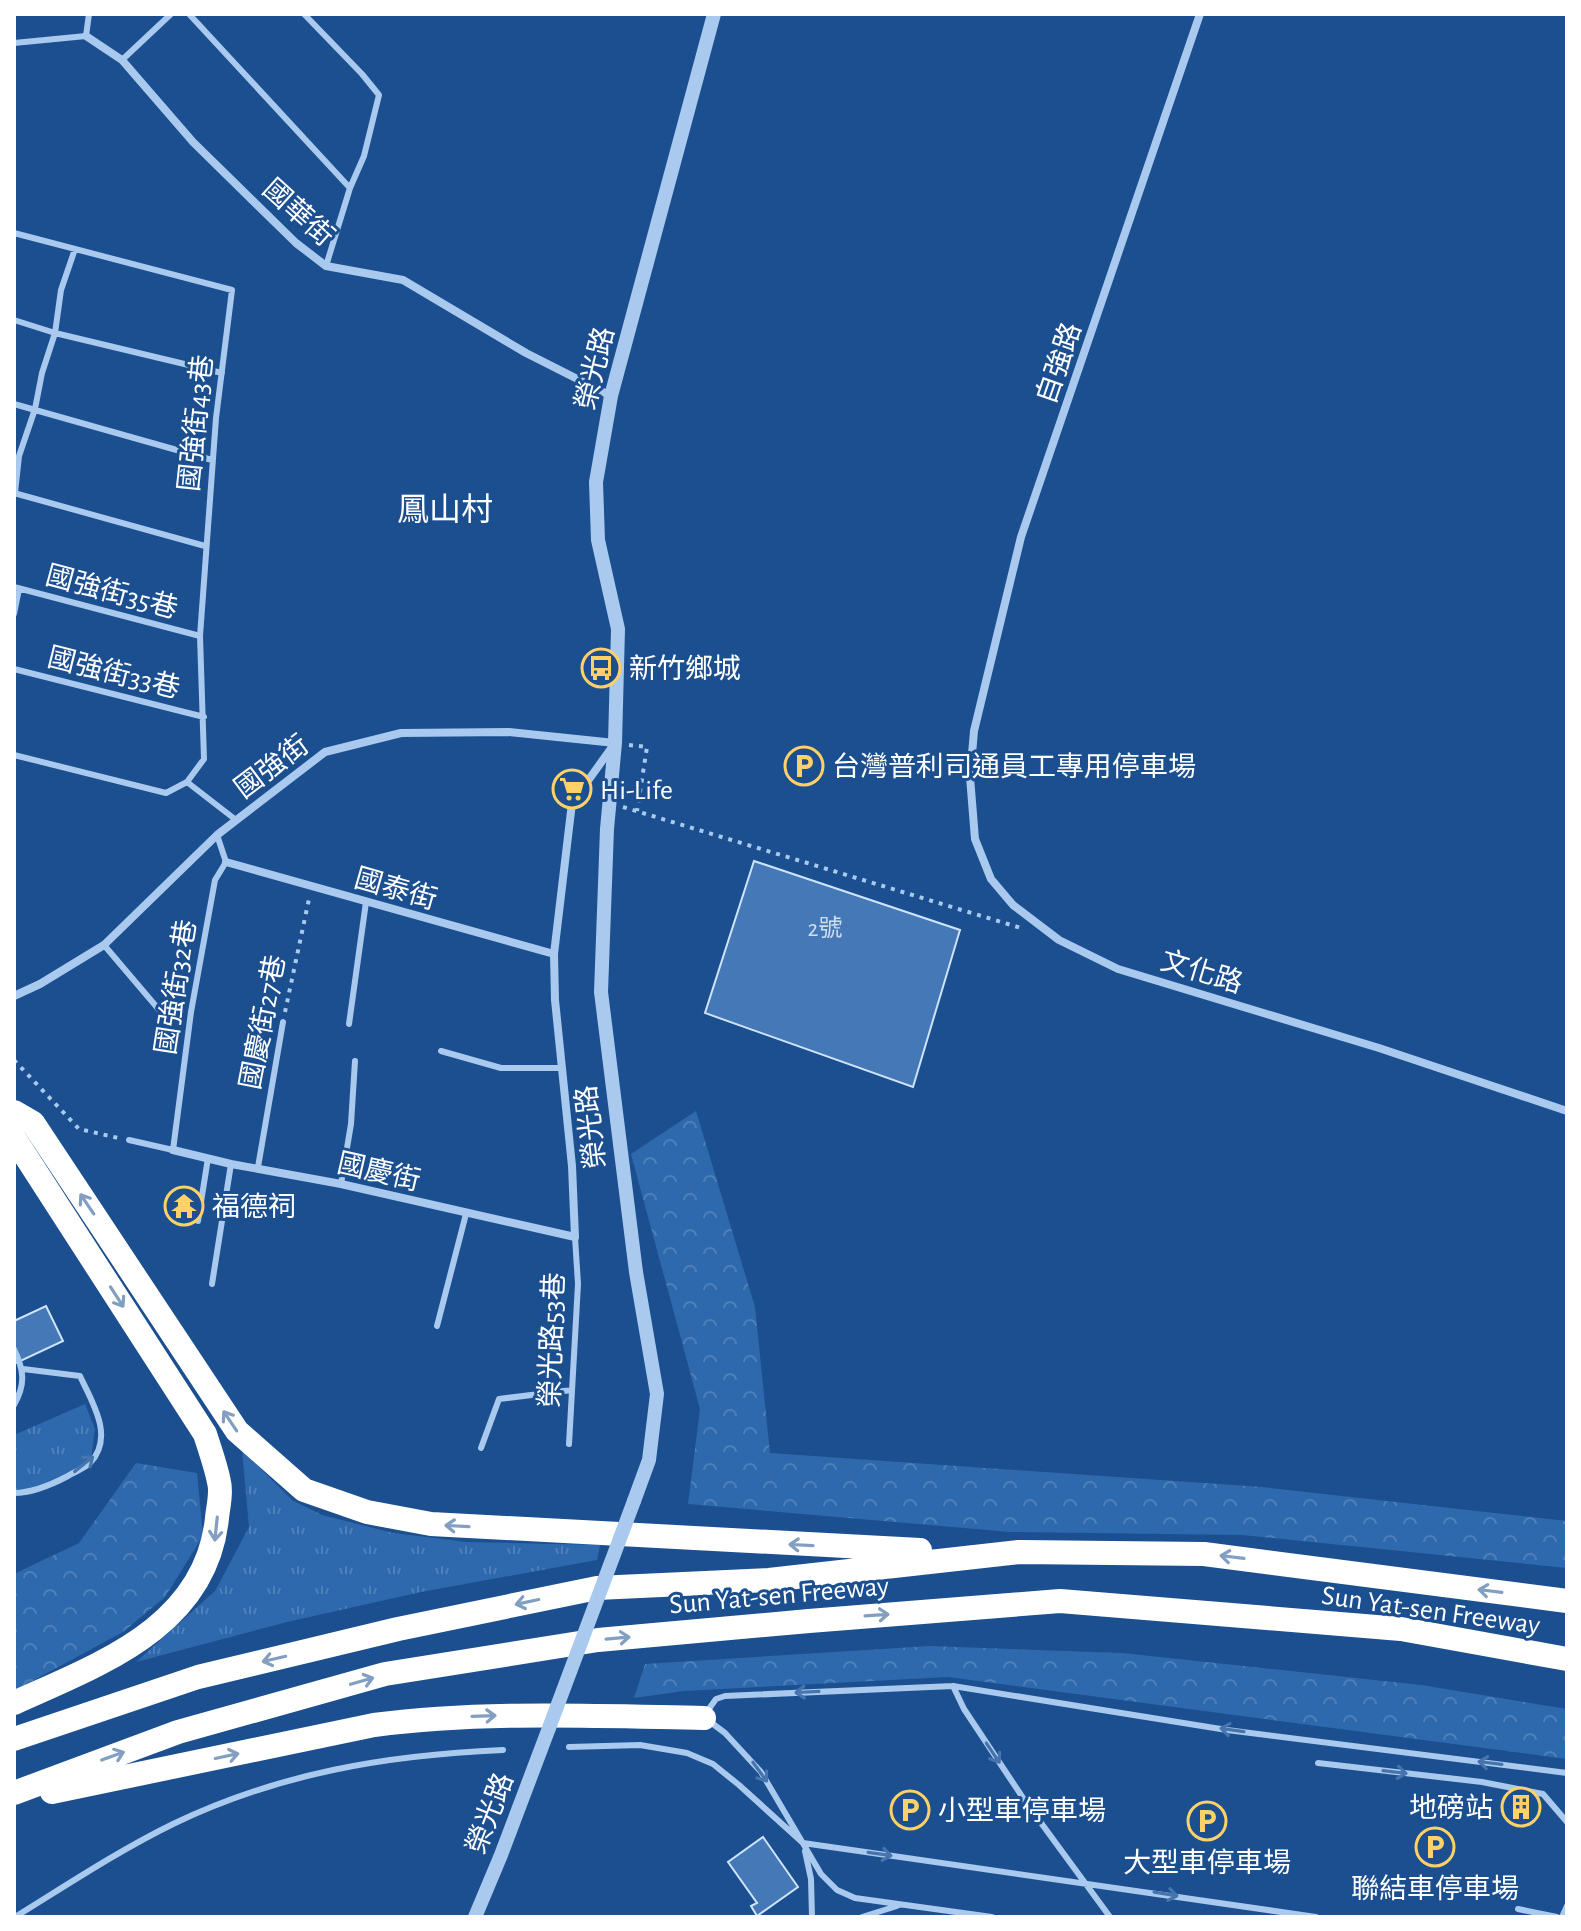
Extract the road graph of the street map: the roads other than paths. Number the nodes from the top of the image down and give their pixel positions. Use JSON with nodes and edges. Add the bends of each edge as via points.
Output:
{"nodes":[{"id":1,"x":89,"y":14,"type":"edge"},
{"id":2,"x":189,"y":14,"type":"edge"},
{"id":3,"x":304,"y":14,"type":"edge"},
{"id":4,"x":714,"y":14,"type":"edge"},
{"id":5,"x":1200,"y":14,"type":"edge"},
{"id":6,"x":168,"y":16,"type":"edge"},
{"id":7,"x":86,"y":36,"type":"junction"},
{"id":8,"x":14,"y":43,"type":"edge"},
{"id":9,"x":122,"y":60,"type":"junction"},
{"id":10,"x":350,"y":188,"type":"junction"},
{"id":11,"x":14,"y":233,"type":"edge"},
{"id":12,"x":75,"y":249,"type":"junction"},
{"id":13,"x":326,"y":266,"type":"junction"},
{"id":14,"x":14,"y":320,"type":"edge"},
{"id":15,"x":55,"y":333,"type":"junction"},
{"id":16,"x":222,"y":373,"type":"junction"},
{"id":17,"x":611,"y":396,"type":"junction"},
{"id":18,"x":14,"y":404,"type":"edge"},
{"id":19,"x":35,"y":409,"type":"junction"},
{"id":20,"x":212,"y":460,"type":"junction"},
{"id":21,"x":15,"y":493,"type":"edge"},
{"id":22,"x":205,"y":546,"type":"junction"},
{"id":23,"x":17,"y":588,"type":"edge"},
{"id":24,"x":14,"y":614,"type":"edge"},
{"id":25,"x":200,"y":636,"type":"junction"},
{"id":26,"x":14,"y":669,"type":"edge"},
{"id":27,"x":204,"y":717,"type":"junction"},
{"id":28,"x":974,"y":731,"type":"joint"},
{"id":29,"x":615,"y":743,"type":"junction"},
{"id":30,"x":14,"y":755,"type":"edge"},
{"id":31,"x":187,"y":782,"type":"junction"},
{"id":32,"x":236,"y":820,"type":"junction"},
{"id":33,"x":217,"y":835,"type":"junction"},
{"id":34,"x":226,"y":862,"type":"junction"},
{"id":35,"x":366,"y":902,"type":"junction"},
{"id":36,"x":104,"y":945,"type":"junction"},
{"id":37,"x":554,"y":954,"type":"junction"},
{"id":38,"x":14,"y":996,"type":"edge"},
{"id":39,"x":166,"y":1018,"type":"dead end"},
{"id":40,"x":283,"y":1022,"type":"road end"},
{"id":41,"x":349,"y":1024,"type":"dead end"},
{"id":42,"x":441,"y":1051,"type":"dead end"},
{"id":43,"x":355,"y":1061,"type":"dead end"},
{"id":44,"x":562,"y":1068,"type":"junction"},
{"id":45,"x":1567,"y":1111,"type":"edge"},
{"id":46,"x":14,"y":1112,"type":"edge"},
{"id":47,"x":14,"y":1138,"type":"edge"},
{"id":48,"x":129,"y":1140,"type":"road end"},
{"id":49,"x":173,"y":1150,"type":"junction"},
{"id":50,"x":208,"y":1158,"type":"junction"},
{"id":51,"x":231,"y":1164,"type":"junction"},
{"id":52,"x":258,"y":1167,"type":"junction"},
{"id":53,"x":341,"y":1184,"type":"junction"},
{"id":54,"x":466,"y":1214,"type":"junction"},
{"id":55,"x":198,"y":1221,"type":"dead end"},
{"id":56,"x":575,"y":1237,"type":"junction"},
{"id":57,"x":212,"y":1284,"type":"dead end"},
{"id":58,"x":437,"y":1326,"type":"dead end"},
{"id":59,"x":14,"y":1349,"type":"edge"},
{"id":60,"x":23,"y":1369,"type":"junction"},
{"id":61,"x":572,"y":1390,"type":"junction"},
{"id":62,"x":14,"y":1405,"type":"edge"},
{"id":63,"x":569,"y":1444,"type":"dead end"},
{"id":64,"x":481,"y":1448,"type":"dead end"},
{"id":65,"x":14,"y":1493,"type":"edge"},
{"id":66,"x":1019,"y":1552,"type":"junction"},
{"id":67,"x":1567,"y":1601,"type":"edge"},
{"id":68,"x":1567,"y":1659,"type":"edge"},
{"id":69,"x":953,"y":1686,"type":"junction"},
{"id":70,"x":14,"y":1703,"type":"edge"},
{"id":71,"x":704,"y":1718,"type":"junction"},
{"id":72,"x":14,"y":1739,"type":"edge"},
{"id":73,"x":569,"y":1747,"type":"dead end"},
{"id":74,"x":503,"y":1750,"type":"dead end"},
{"id":75,"x":1318,"y":1763,"type":"dead end"},
{"id":76,"x":1567,"y":1773,"type":"edge"},
{"id":77,"x":14,"y":1793,"type":"edge"},
{"id":78,"x":14,"y":1800,"type":"edge"},
{"id":79,"x":1567,"y":1822,"type":"edge"},
{"id":80,"x":803,"y":1843,"type":"junction"},
{"id":81,"x":1085,"y":1882,"type":"junction"},
{"id":82,"x":900,"y":1905,"type":"junction"},
{"id":83,"x":1567,"y":1906,"type":"edge"},
{"id":84,"x":1518,"y":1909,"type":"dead end"},
{"id":85,"x":15,"y":1917,"type":"edge"},
{"id":86,"x":475,"y":1917,"type":"edge"},
{"id":87,"x":812,"y":1917,"type":"edge"},
{"id":88,"x":862,"y":1917,"type":"edge"},
{"id":89,"x":992,"y":1917,"type":"edge"},
{"id":90,"x":1110,"y":1917,"type":"edge"},
{"id":91,"x":1316,"y":1917,"type":"edge"},
{"id":92,"x":1560,"y":1917,"type":"edge"}],
"edges":[{"from":1,"to":7,"type":"lane"},
{"from":2,"to":10,"type":"lane"},
{"from":3,"to":10,"type":"lane","via":[[379,95]]},
{"from":4,"to":17,"type":"street","name":"榮光路"},
{"from":5,"to":28,"type":"street","name":"自強路","via":[[1021,537]]},
{"from":6,"to":9,"type":"lane"},
{"from":7,"to":8,"type":"lane"},
{"from":7,"to":9,"type":"street","name":"國華街"},
{"from":9,"to":13,"type":"street","name":"國華街","via":[[193,142]]},
{"from":10,"to":13,"type":"lane"},
{"from":11,"to":12,"type":"lane","name":"國強街43巷"},
{"from":12,"to":15,"type":"lane","via":[[61,290]]},
{"from":12,"to":16,"type":"lane","name":"國強街43巷","via":[[232,290]]},
{"from":13,"to":17,"type":"street","name":"國華街","via":[[403,280]]},
{"from":14,"to":15,"type":"lane"},
{"from":15,"to":16,"type":"lane"},
{"from":15,"to":19,"type":"lane"},
{"from":16,"to":20,"type":"lane","name":"國強街43巷"},
{"from":17,"to":29,"type":"street","name":"榮光路","via":[[596,482],[598,540],[618,629]]},
{"from":18,"to":19,"type":"lane"},
{"from":19,"to":20,"type":"lane"},
{"from":19,"to":21,"type":"lane","via":[[19,456]]},
{"from":20,"to":22,"type":"lane","name":"國強街43巷"},
{"from":21,"to":22,"type":"lane"},
{"from":22,"to":25,"type":"lane","name":"國強街43巷"},
{"from":23,"to":24,"type":"lane"},
{"from":23,"to":25,"type":"lane","name":"國強街35巷"},
{"from":25,"to":27,"type":"lane","name":"國強街43巷"},
{"from":26,"to":27,"type":"lane","name":"國強街33巷"},
{"from":27,"to":31,"type":"lane","name":"國強街43巷","via":[[204,759]]},
{"from":28,"to":45,"type":"street","name":"文化路","via":[[970,777],[975,839],[991,879],[1013,905],[1059,940],[1118,969]]},
{"from":29,"to":32,"type":"street","name":"國強街","via":[[509,732],[401,733],[325,752]]},
{"from":29,"to":37,"type":"street","name":"榮光路","via":[[572,803]]},
{"from":29,"to":86,"type":"street","name":"榮光路","bridge":true,"via":[[601,992],[633,1256],[657,1394],[649,1460]]},
{"from":30,"to":31,"type":"lane","via":[[166,793]]},
{"from":31,"to":32,"type":"lane"},
{"from":32,"to":33,"type":"street","name":"國強街"},
{"from":33,"to":34,"type":"lane"},
{"from":33,"to":36,"type":"street","name":"國強街"},
{"from":34,"to":35,"type":"street","name":"國泰街"},
{"from":34,"to":49,"type":"lane","name":"國強街32巷","via":[[212,895]]},
{"from":35,"to":37,"type":"street","name":"國泰街"},
{"from":35,"to":41,"type":"lane"},
{"from":36,"to":38,"type":"street","name":"國強街"},
{"from":36,"to":39,"type":"lane"},
{"from":37,"to":44,"type":"street","name":"榮光路"},
{"from":40,"to":52,"type":"lane","name":"國慶街27巷"},
{"from":42,"to":44,"type":"lane","via":[[501,1068]]},
{"from":43,"to":53,"type":"lane"},
{"from":44,"to":56,"type":"street","name":"榮光路"},
{"from":66,"to":46,"type":"highway","one_way":true,"via":[[431,1524],[367,1512],[304,1490],[237,1431],[33,1123]]},
{"from":47,"to":70,"type":"highway","one_way":true,"via":[[205,1434],[220,1485],[214,1543],[192,1589],[165,1621],[111,1658]]},
{"from":48,"to":49,"type":"lane"},
{"from":49,"to":50,"type":"street","name":"國慶街"},
{"from":50,"to":51,"type":"street","name":"國慶街"},
{"from":50,"to":55,"type":"lane"},
{"from":51,"to":52,"type":"street","name":"國慶街"},
{"from":51,"to":57,"type":"lane"},
{"from":52,"to":53,"type":"street","name":"國慶街"},
{"from":53,"to":54,"type":"street","name":"國慶街"},
{"from":54,"to":56,"type":"street","name":"國慶街"},
{"from":54,"to":58,"type":"lane"},
{"from":56,"to":61,"type":"lane","name":"榮光路53巷"},
{"from":59,"to":60,"type":"lane"},
{"from":60,"to":62,"type":"lane"},
{"from":65,"to":60,"type":"lane","one_way":true,"via":[[54,1483],[89,1464],[101,1445],[100,1417],[80,1376]]},
{"from":61,"to":63,"type":"lane","name":"榮光路53巷"},
{"from":61,"to":64,"type":"lane","via":[[499,1399]]},
{"from":67,"to":66,"type":"highway","name":"Sun Yat-sen Freeway","one_way":true,"via":[[1204,1554]]},
{"from":66,"to":72,"type":"highway","name":"Sun Yat-sen Freeway","one_way":true,"via":[[769,1580],[597,1588],[198,1677]]},
{"from":77,"to":68,"type":"highway","name":"Sun Yat-sen Freeway","one_way":true,"via":[[178,1732],[385,1674],[598,1640],[809,1621],[1060,1601],[1401,1629]]},
{"from":69,"to":71,"type":"lane","one_way":true,"via":[[725,1696],[709,1706]]},
{"from":76,"to":69,"type":"lane","one_way":true,"via":[[1227,1730]]},
{"from":69,"to":81,"type":"lane","one_way":true,"via":[[1025,1801]]},
{"from":78,"to":71,"type":"highway","one_way":true,"via":[[416,1720],[496,1715]]},
{"from":71,"to":80,"type":"lane","one_way":true,"via":[[761,1772]]},
{"from":73,"to":80,"type":"lane","via":[[640,1745],[687,1753],[713,1764]]},
{"from":74,"to":85,"type":"lane","via":[[377,1760],[229,1800],[123,1851]]},
{"from":75,"to":79,"type":"lane","one_way":true,"via":[[1543,1794]]},
{"from":80,"to":81,"type":"lane","one_way":true},
{"from":80,"to":82,"type":"lane","via":[[837,1890]]},
{"from":80,"to":87,"type":"lane"},
{"from":81,"to":90,"type":"lane"},
{"from":81,"to":91,"type":"lane","one_way":true},
{"from":82,"to":88,"type":"lane"},
{"from":82,"to":89,"type":"lane"},
{"from":83,"to":92,"type":"lane"},
{"from":84,"to":92,"type":"lane"}]}
